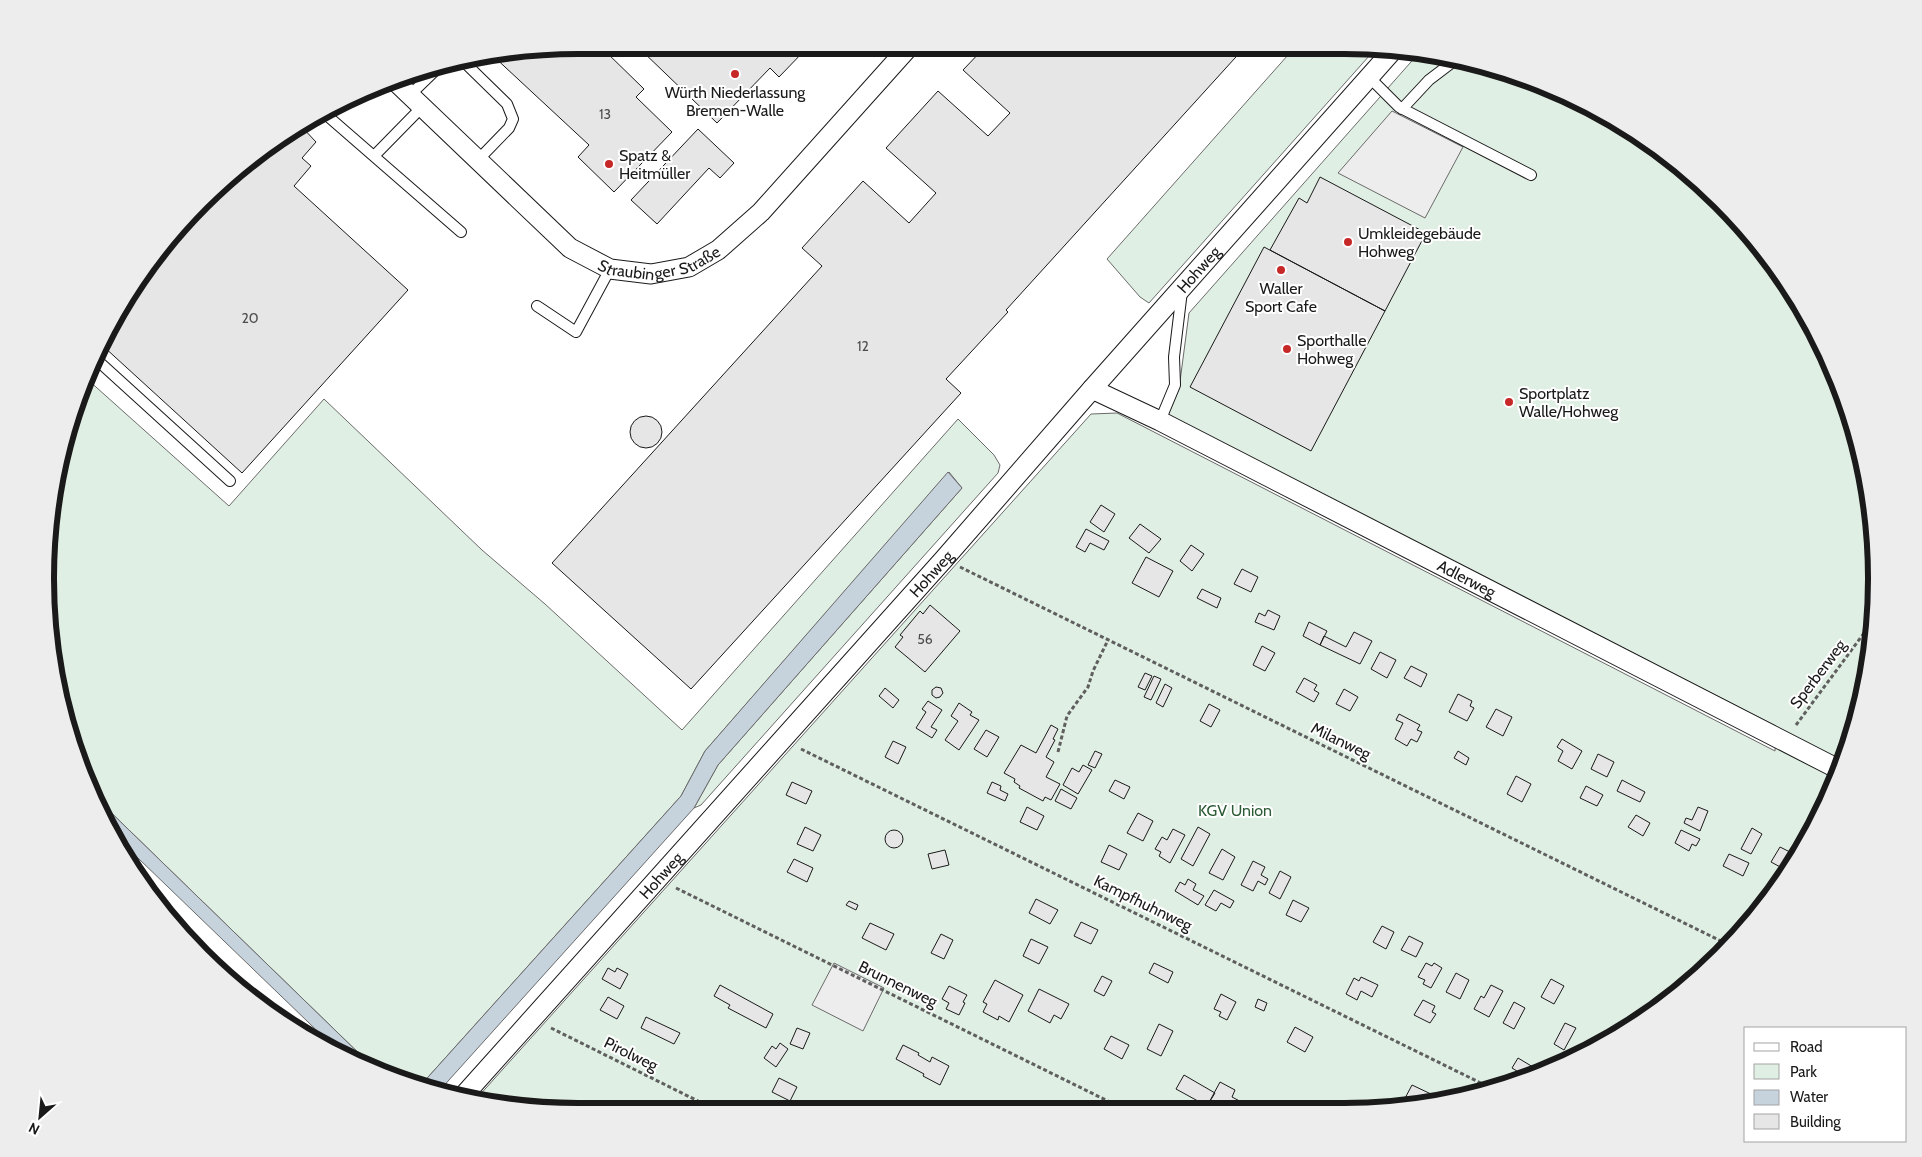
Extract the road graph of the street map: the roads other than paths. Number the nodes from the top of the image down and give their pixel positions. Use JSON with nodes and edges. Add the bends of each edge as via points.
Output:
{"nodes":[{"id":1,"x":903,"y":54,"type":"edge"},
{"id":2,"x":1388,"y":56,"type":"edge"},
{"id":3,"x":1449,"y":65,"type":"edge"},
{"id":4,"x":468,"y":66,"type":"edge"},
{"id":5,"x":434,"y":75,"type":"edge"},
{"id":6,"x":1369,"y":77,"type":"junction"},
{"id":7,"x":400,"y":86,"type":"edge"},
{"id":8,"x":416,"y":101,"type":"junction"},
{"id":9,"x":1402,"y":109,"type":"junction"},
{"id":10,"x":329,"y":117,"type":"edge"},
{"id":11,"x":374,"y":156,"type":"junction"},
{"id":12,"x":478,"y":160,"type":"junction"},
{"id":13,"x":1531,"y":175,"type":"dead end"},
{"id":14,"x":460,"y":232,"type":"dead end"},
{"id":15,"x":610,"y":269,"type":"junction"},
{"id":16,"x":1182,"y":288,"type":"junction"},
{"id":17,"x":537,"y":306,"type":"dead end"},
{"id":18,"x":100,"y":364,"type":"edge"},
{"id":19,"x":1092,"y":389,"type":"junction"},
{"id":20,"x":1160,"y":421,"type":"junction"},
{"id":21,"x":230,"y":481,"type":"dead end"},
{"id":22,"x":1833,"y":766,"type":"edge"},
{"id":23,"x":468,"y":1091,"type":"edge"}],
"edges":[{"from":1,"to":15,"type":"street","name":"Straubinger Straße","via":[[761,212],[718,250],[689,267],[651,274]]},
{"from":2,"to":6,"type":"street","name":"Hohweg"},
{"from":3,"to":9,"type":"lane","via":[[1429,80]]},
{"from":4,"to":12,"type":"lane","via":[[507,104],[514,119]]},
{"from":5,"to":8,"type":"lane"},
{"from":6,"to":9,"type":"lane"},
{"from":6,"to":16,"type":"street","name":"Hohweg"},
{"from":7,"to":8,"type":"street","name":"Straubinger Straße"},
{"from":8,"to":11,"type":"lane"},
{"from":8,"to":12,"type":"street","name":"Straubinger Straße"},
{"from":9,"to":13,"type":"lane"},
{"from":10,"to":11,"type":"lane"},
{"from":11,"to":14,"type":"lane"},
{"from":12,"to":15,"type":"street","name":"Straubinger Straße","via":[[570,248]]},
{"from":15,"to":17,"type":"lane","via":[[576,332]]},
{"from":16,"to":19,"type":"street","name":"Hohweg"},
{"from":16,"to":20,"type":"lane","via":[[1174,385]]},
{"from":18,"to":21,"type":"lane"},
{"from":19,"to":20,"type":"street","name":"Adlerweg"},
{"from":19,"to":23,"type":"street","name":"Hohweg","via":[[944,560]]},
{"from":20,"to":22,"type":"street","name":"Adlerweg"}]}
